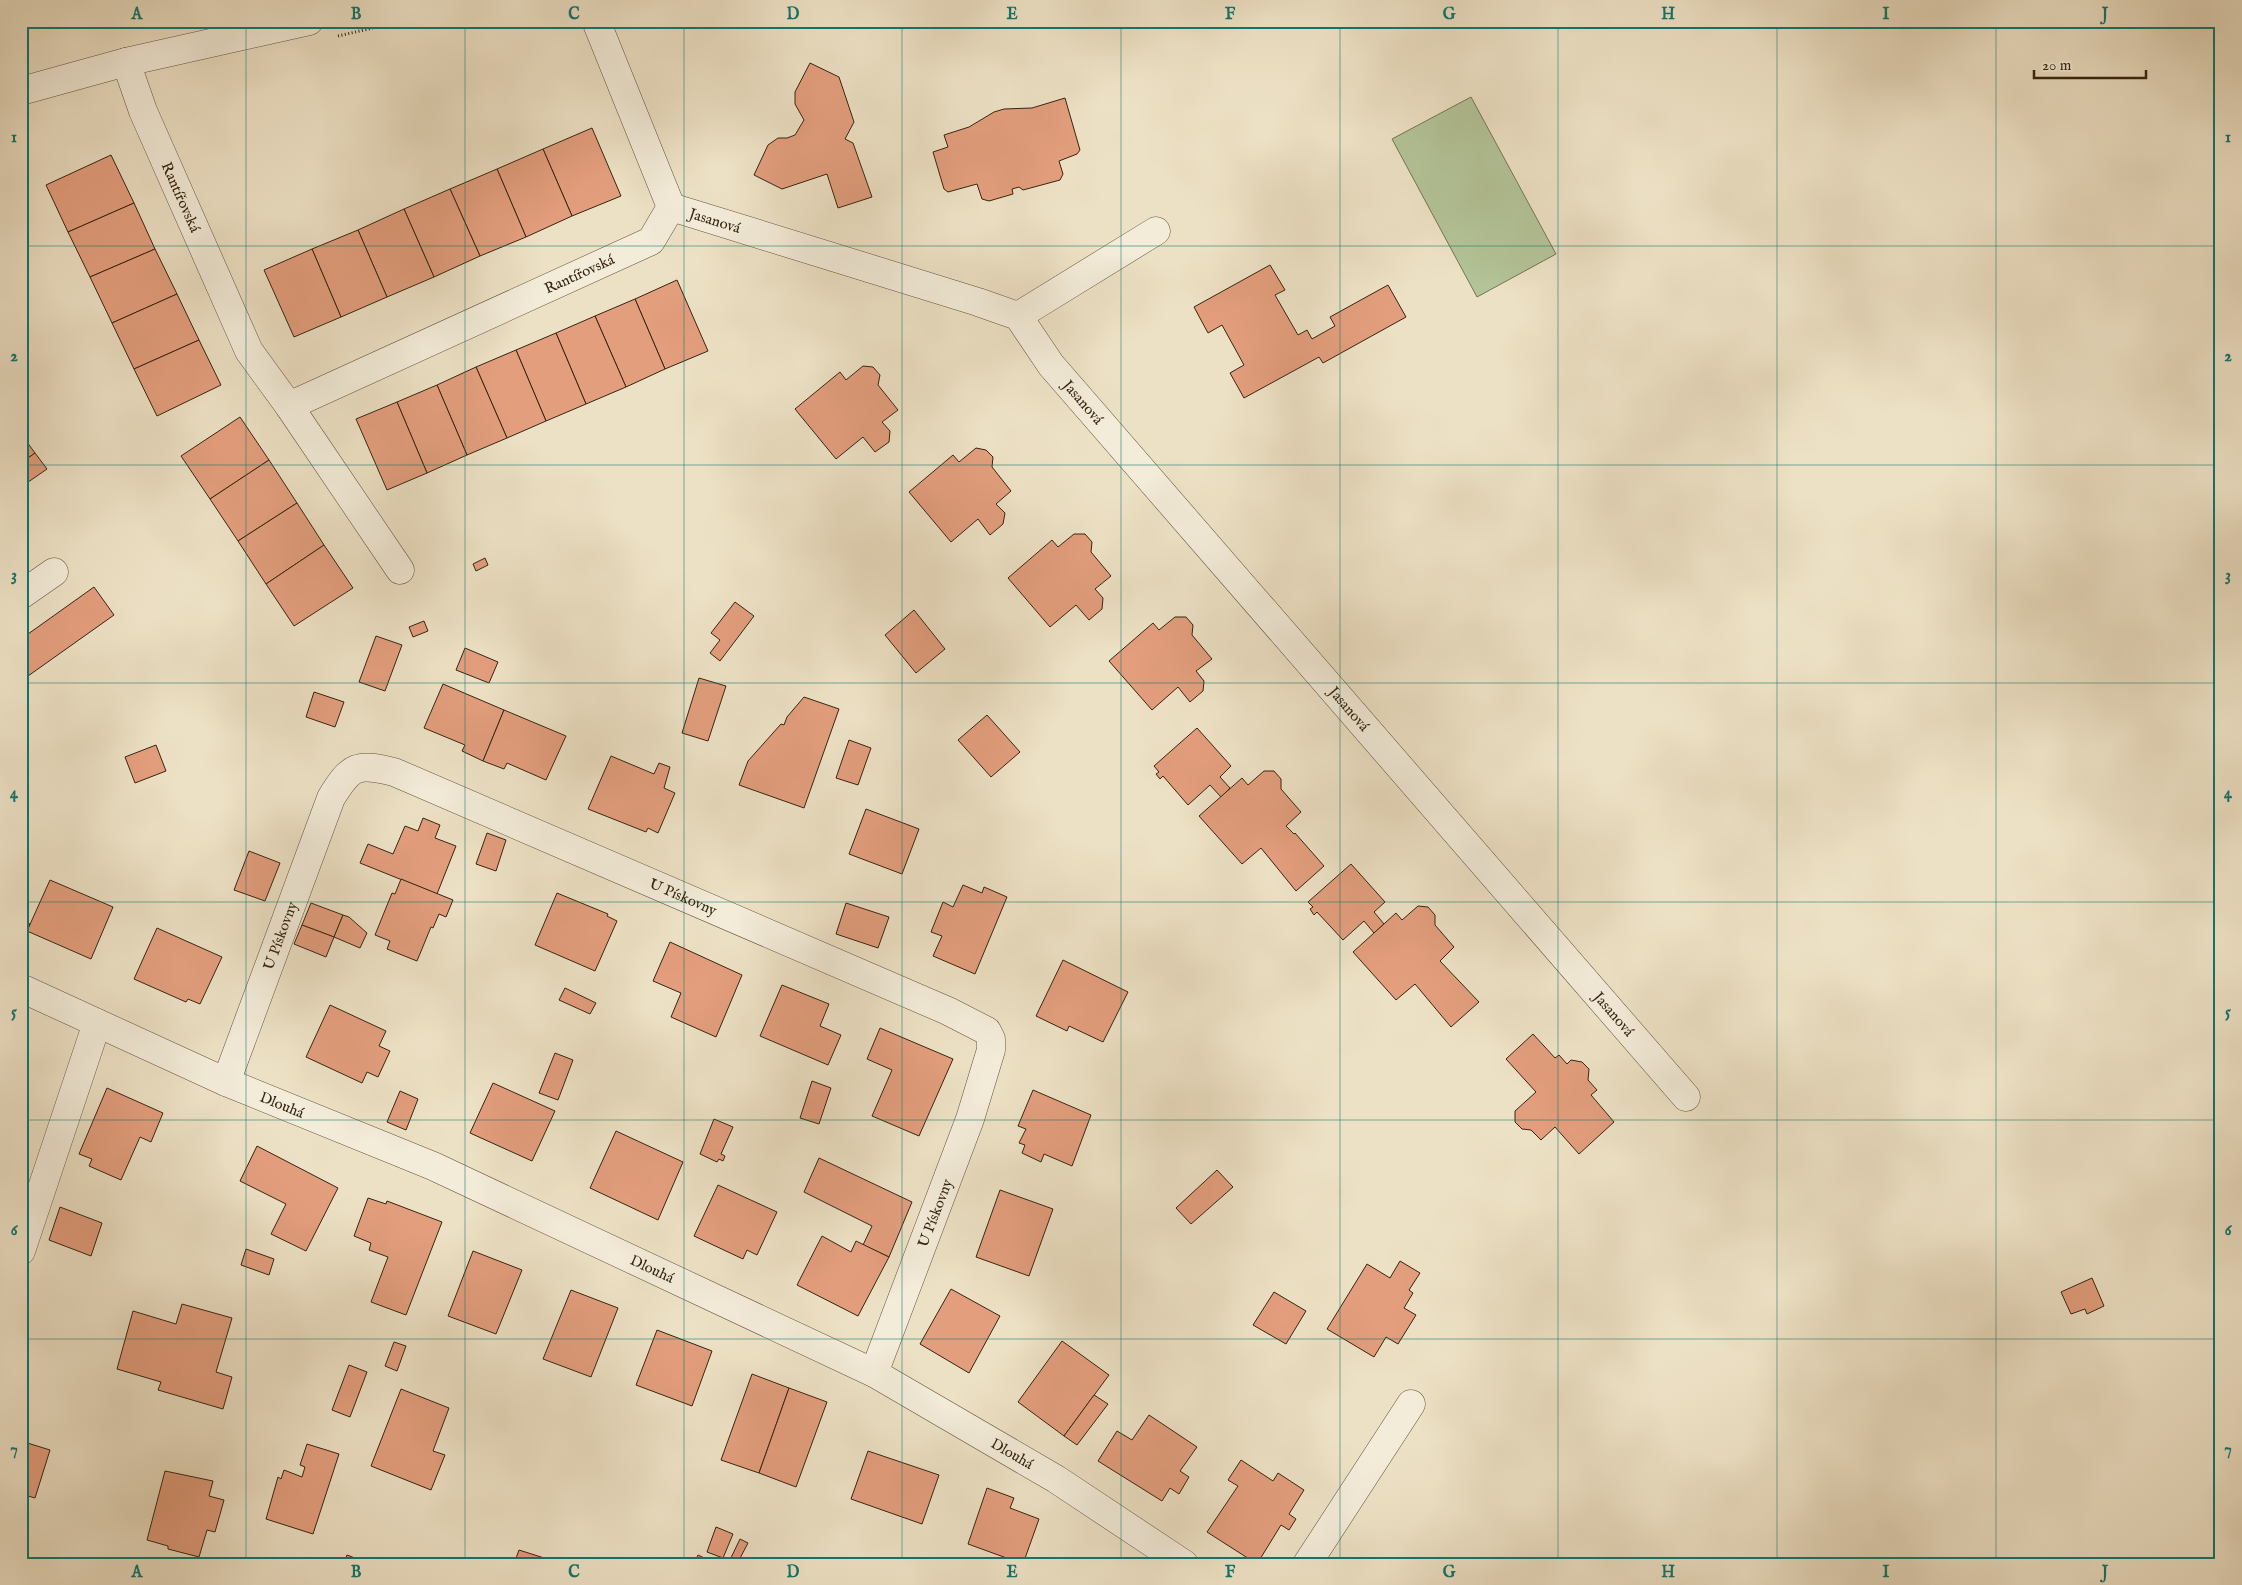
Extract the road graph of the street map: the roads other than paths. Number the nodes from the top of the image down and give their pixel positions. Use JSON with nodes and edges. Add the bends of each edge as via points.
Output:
{"nodes":[{"id":1,"x":308,"y":21,"type":"edge"},
{"id":2,"x":596,"y":21,"type":"edge"},
{"id":3,"x":126,"y":62,"type":"junction"},
{"id":4,"x":21,"y":91,"type":"edge"},
{"id":5,"x":671,"y":207,"type":"junction"},
{"id":6,"x":1156,"y":231,"type":"dead end"},
{"id":7,"x":1018,"y":316,"type":"junction"},
{"id":8,"x":288,"y":406,"type":"junction"},
{"id":9,"x":400,"y":570,"type":"dead end"},
{"id":10,"x":54,"y":572,"type":"dead end"},
{"id":11,"x":21,"y":595,"type":"edge"},
{"id":12,"x":21,"y":988,"type":"edge"},
{"id":13,"x":97,"y":1022,"type":"junction"},
{"id":14,"x":226,"y":1082,"type":"junction"},
{"id":15,"x":1686,"y":1097,"type":"dead end"},
{"id":16,"x":21,"y":1252,"type":"edge"},
{"id":17,"x":874,"y":1373,"type":"junction"},
{"id":18,"x":1411,"y":1404,"type":"dead end"},
{"id":19,"x":1184,"y":1564,"type":"edge"},
{"id":20,"x":1307,"y":1564,"type":"edge"}],
"edges":[{"from":1,"to":3,"type":"street"},
{"from":2,"to":5,"type":"street"},
{"from":3,"to":4,"type":"street"},
{"from":3,"to":8,"type":"street","name":"Rantířovská","via":[[143,111],[249,351]]},
{"from":5,"to":7,"type":"street","name":"Jasanová"},
{"from":5,"to":8,"type":"street","name":"Rantířovská","via":[[651,240]]},
{"from":6,"to":7,"type":"street"},
{"from":7,"to":15,"type":"street","name":"Jasanová","via":[[1057,373]]},
{"from":8,"to":9,"type":"street","name":"Rantířovská"},
{"from":10,"to":11,"type":"street"},
{"from":12,"to":13,"type":"street","name":"Dlouhá"},
{"from":13,"to":14,"type":"street","name":"Dlouhá"},
{"from":13,"to":16,"type":"street"},
{"from":14,"to":17,"type":"street","name":"Dlouhá","via":[[433,1166]]},
{"from":14,"to":17,"type":"street","name":"U Pískovny","via":[[332,798],[342,779],[354,769],[367,765],[394,772],[948,1011],[987,1031],[992,1050],[970,1119]]},
{"from":17,"to":19,"type":"street","name":"Dlouhá","via":[[1056,1479]]},
{"from":18,"to":20,"type":"street"}]}
